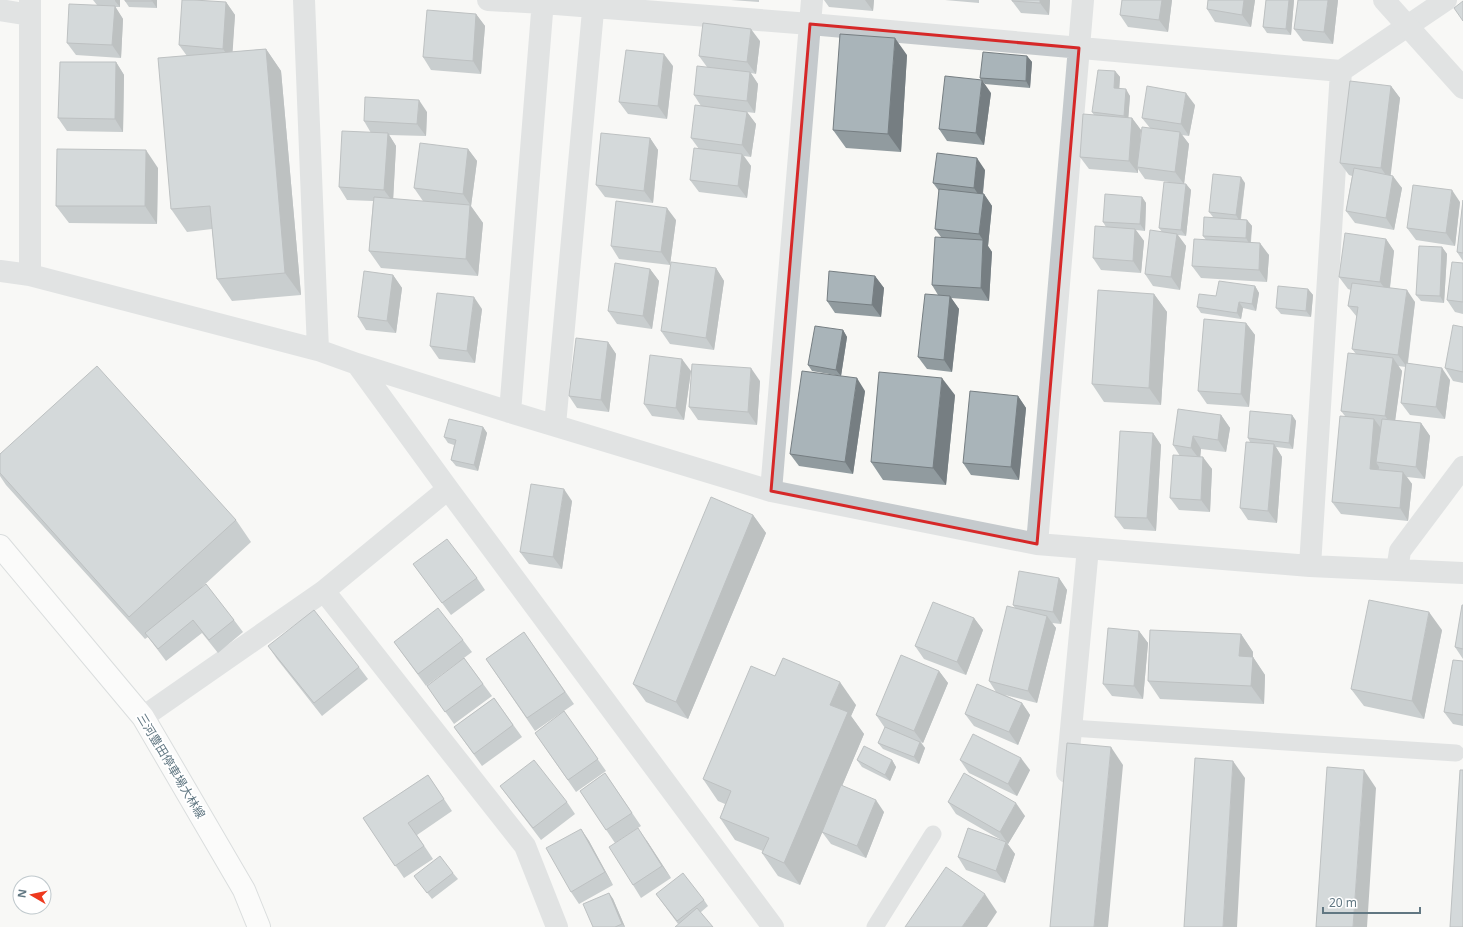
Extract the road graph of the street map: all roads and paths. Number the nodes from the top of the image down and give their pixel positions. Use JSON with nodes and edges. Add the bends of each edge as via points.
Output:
{"nodes":[{"id":1,"x":304,"y":0,"type":"edge"},
{"id":2,"x":488,"y":0,"type":"edge"},
{"id":3,"x":812,"y":0,"type":"edge"},
{"id":4,"x":1083,"y":0,"type":"edge"},
{"id":5,"x":1384,"y":0,"type":"edge"},
{"id":6,"x":1446,"y":0,"type":"edge"},
{"id":7,"x":543,"y":2,"type":"edge"},
{"id":8,"x":594,"y":4,"type":"edge"},
{"id":9,"x":30,"y":8,"type":"edge"},
{"id":10,"x":0,"y":10,"type":"edge"},
{"id":11,"x":810,"y":24,"type":"junction"},
{"id":12,"x":1408,"y":26,"type":"junction"},
{"id":13,"x":1079,"y":48,"type":"junction"},
{"id":14,"x":1341,"y":71,"type":"junction"},
{"id":15,"x":1463,"y":88,"type":"edge"},
{"id":16,"x":0,"y":272,"type":"edge"},
{"id":17,"x":30,"y":275,"type":"junction"},
{"id":18,"x":318,"y":350,"type":"junction"},
{"id":19,"x":357,"y":364,"type":"junction"},
{"id":20,"x":510,"y":412,"type":"junction"},
{"id":21,"x":555,"y":425,"type":"junction"},
{"id":22,"x":1463,"y":467,"type":"edge"},
{"id":23,"x":448,"y":490,"type":"junction"},
{"id":24,"x":770,"y":491,"type":"junction"},
{"id":25,"x":1037,"y":544,"type":"junction"},
{"id":26,"x":0,"y":546,"type":"edge"},
{"id":27,"x":1088,"y":548,"type":"junction"},
{"id":28,"x":1310,"y":566,"type":"junction"},
{"id":29,"x":1397,"y":570,"type":"junction"},
{"id":30,"x":1463,"y":573,"type":"edge"},
{"id":31,"x":324,"y":591,"type":"junction"},
{"id":32,"x":143,"y":717,"type":"junction"},
{"id":33,"x":1071,"y":728,"type":"junction"},
{"id":34,"x":1456,"y":753,"type":"dead end"},
{"id":35,"x":1065,"y":792,"type":"edge"},
{"id":36,"x":932,"y":834,"type":"dead end"},
{"id":37,"x":259,"y":927,"type":"edge"},
{"id":38,"x":557,"y":927,"type":"edge"},
{"id":39,"x":773,"y":927,"type":"edge"},
{"id":40,"x":875,"y":927,"type":"edge"}],
"edges":[{"from":1,"to":18,"type":"street"},
{"from":2,"to":7,"type":"street"},
{"from":3,"to":11,"type":"street"},
{"from":4,"to":13,"type":"street"},
{"from":5,"to":12,"type":"street"},
{"from":6,"to":12,"type":"street"},
{"from":7,"to":8,"type":"street"},
{"from":7,"to":20,"type":"street"},
{"from":8,"to":11,"type":"street"},
{"from":8,"to":21,"type":"street"},
{"from":9,"to":10,"type":"street"},
{"from":9,"to":17,"type":"street"},
{"from":11,"to":13,"type":"street"},
{"from":11,"to":24,"type":"street"},
{"from":12,"to":14,"type":"street"},
{"from":12,"to":15,"type":"street"},
{"from":13,"to":14,"type":"street"},
{"from":13,"to":25,"type":"street"},
{"from":14,"to":28,"type":"street"},
{"from":16,"to":17,"type":"street"},
{"from":17,"to":18,"type":"street"},
{"from":18,"to":19,"type":"street"},
{"from":19,"to":20,"type":"street"},
{"from":19,"to":23,"type":"street"},
{"from":20,"to":21,"type":"street"},
{"from":21,"to":24,"type":"street"},
{"from":22,"to":29,"type":"street","via":[[1400,551]]},
{"from":23,"to":31,"type":"street"},
{"from":23,"to":39,"type":"street"},
{"from":24,"to":25,"type":"street"},
{"from":25,"to":27,"type":"street"},
{"from":26,"to":32,"type":"main road","name":"三河豊田停車場大林線"},
{"from":27,"to":28,"type":"street"},
{"from":27,"to":33,"type":"street"},
{"from":28,"to":29,"type":"street"},
{"from":29,"to":30,"type":"street"},
{"from":31,"to":32,"type":"street"},
{"from":31,"to":38,"type":"street","via":[[525,846]]},
{"from":32,"to":37,"type":"main road","name":"三河豊田停車場大林線","via":[[244,890]]},
{"from":33,"to":34,"type":"lane"},
{"from":33,"to":35,"type":"street"},
{"from":36,"to":40,"type":"lane"}]}
